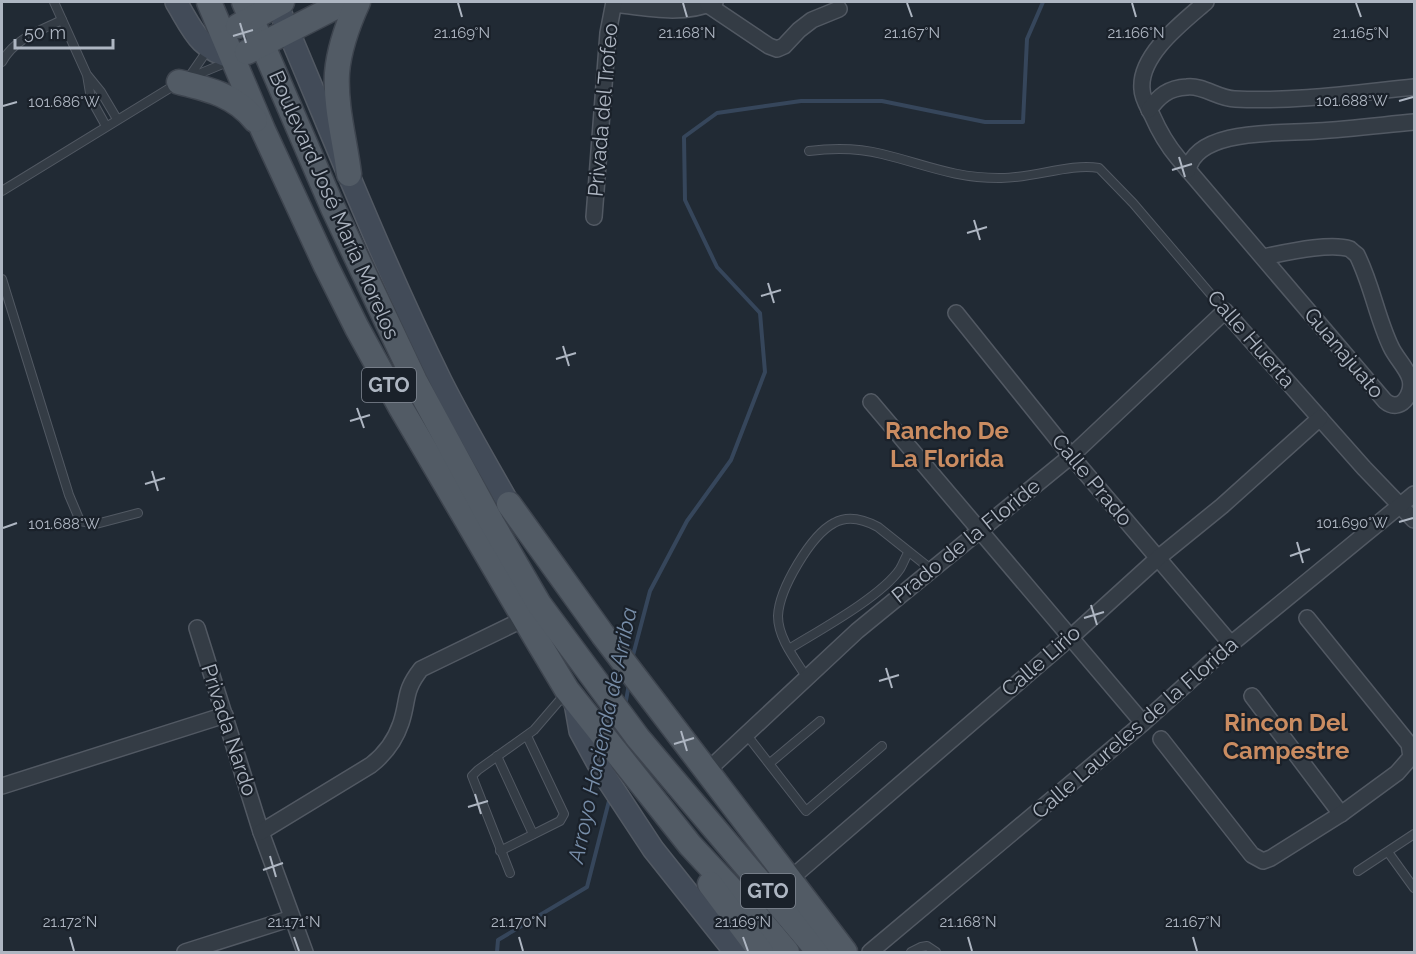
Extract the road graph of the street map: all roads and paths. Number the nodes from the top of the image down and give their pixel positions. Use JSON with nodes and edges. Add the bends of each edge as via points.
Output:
{"nodes":[{"id":1,"x":54,"y":2,"type":"edge"},
{"id":2,"x":176,"y":2,"type":"edge"},
{"id":3,"x":209,"y":2,"type":"edge"},
{"id":4,"x":279,"y":2,"type":"edge"},
{"id":5,"x":1206,"y":2,"type":"edge"},
{"id":6,"x":614,"y":3,"type":"edge"},
{"id":7,"x":711,"y":3,"type":"edge"},
{"id":8,"x":351,"y":7,"type":"edge"},
{"id":9,"x":839,"y":9,"type":"dead end"},
{"id":10,"x":247,"y":10,"type":"edge"},
{"id":11,"x":62,"y":20,"type":"junction"},
{"id":12,"x":289,"y":30,"type":"junction"},
{"id":13,"x":216,"y":42,"type":"junction"},
{"id":14,"x":262,"y":45,"type":"junction"},
{"id":15,"x":234,"y":58,"type":"junction"},
{"id":16,"x":2,"y":62,"type":"edge"},
{"id":17,"x":87,"y":75,"type":"junction"},
{"id":18,"x":183,"y":80,"type":"junction"},
{"id":19,"x":1414,"y":87,"type":"edge"},
{"id":20,"x":1149,"y":110,"type":"junction"},
{"id":21,"x":117,"y":119,"type":"junction"},
{"id":22,"x":1414,"y":122,"type":"edge"},
{"id":23,"x":106,"y":126,"type":"junction"},
{"id":24,"x":263,"y":130,"type":"junction"},
{"id":25,"x":809,"y":151,"type":"dead end"},
{"id":26,"x":1188,"y":170,"type":"junction"},
{"id":27,"x":349,"y":174,"type":"junction"},
{"id":28,"x":2,"y":191,"type":"edge"},
{"id":29,"x":594,"y":217,"type":"dead end"},
{"id":30,"x":1263,"y":257,"type":"junction"},
{"id":31,"x":2,"y":279,"type":"edge"},
{"id":32,"x":1225,"y":311,"type":"junction"},
{"id":33,"x":956,"y":313,"type":"dead end"},
{"id":34,"x":871,"y":402,"type":"dead end"},
{"id":35,"x":1320,"y":418,"type":"junction"},
{"id":36,"x":1071,"y":456,"type":"junction"},
{"id":37,"x":1414,"y":494,"type":"edge"},
{"id":38,"x":509,"y":504,"type":"junction"},
{"id":39,"x":1402,"y":506,"type":"junction"},
{"id":40,"x":138,"y":513,"type":"dead end"},
{"id":41,"x":1414,"y":520,"type":"edge"},
{"id":42,"x":979,"y":532,"type":"junction"},
{"id":43,"x":908,"y":553,"type":"junction"},
{"id":44,"x":1158,"y":558,"type":"junction"},
{"id":45,"x":932,"y":570,"type":"junction"},
{"id":46,"x":530,"y":589,"type":"junction"},
{"id":47,"x":1307,"y":618,"type":"dead end"},
{"id":48,"x":524,"y":619,"type":"junction"},
{"id":49,"x":197,"y":628,"type":"dead end"},
{"id":50,"x":1071,"y":637,"type":"junction"},
{"id":51,"x":1231,"y":644,"type":"junction"},
{"id":52,"x":789,"y":649,"type":"junction"},
{"id":53,"x":807,"y":678,"type":"junction"},
{"id":54,"x":570,"y":693,"type":"junction"},
{"id":55,"x":1252,"y":696,"type":"dead end"},
{"id":56,"x":225,"y":715,"type":"junction"},
{"id":57,"x":820,"y":721,"type":"dead end"},
{"id":58,"x":1143,"y":723,"type":"junction"},
{"id":59,"x":746,"y":734,"type":"junction"},
{"id":60,"x":527,"y":736,"type":"junction"},
{"id":61,"x":1161,"y":739,"type":"dead end"},
{"id":62,"x":1412,"y":745,"type":"edge"},
{"id":63,"x":882,"y":746,"type":"dead end"},
{"id":64,"x":497,"y":756,"type":"junction"},
{"id":65,"x":1412,"y":762,"type":"edge"},
{"id":66,"x":770,"y":763,"type":"junction"},
{"id":67,"x":707,"y":771,"type":"junction"},
{"id":68,"x":2,"y":786,"type":"edge"},
{"id":69,"x":1341,"y":814,"type":"junction"},
{"id":70,"x":261,"y":832,"type":"junction"},
{"id":71,"x":533,"y":834,"type":"junction"},
{"id":72,"x":1414,"y":834,"type":"edge"},
{"id":73,"x":690,"y":845,"type":"junction"},
{"id":74,"x":500,"y":851,"type":"junction"},
{"id":75,"x":1388,"y":852,"type":"junction"},
{"id":76,"x":1358,"y":871,"type":"dead end"},
{"id":77,"x":510,"y":873,"type":"dead end"},
{"id":78,"x":789,"y":880,"type":"junction"},
{"id":79,"x":1414,"y":888,"type":"edge"},
{"id":80,"x":292,"y":918,"type":"junction"},
{"id":81,"x":185,"y":952,"type":"edge"},
{"id":82,"x":305,"y":952,"type":"edge"},
{"id":83,"x":735,"y":952,"type":"edge"},
{"id":84,"x":761,"y":952,"type":"edge"},
{"id":85,"x":787,"y":952,"type":"edge"},
{"id":86,"x":819,"y":952,"type":"edge"},
{"id":87,"x":845,"y":952,"type":"edge"},
{"id":88,"x":870,"y":952,"type":"edge"},
{"id":89,"x":911,"y":952,"type":"edge"},
{"id":90,"x":936,"y":952,"type":"edge"}],
"edges":[{"from":1,"to":11,"type":"lane"},
{"from":2,"to":13,"type":"street","via":[[191,26]]},
{"from":3,"to":13,"type":"main road","number":"GTO"},
{"from":4,"to":10,"type":"main road"},
{"from":4,"to":12,"type":"street","name":"Boulevard José María Morelos"},
{"from":5,"to":20,"type":"street","name":"Guanajuato","via":[[1165,40],[1147,64],[1142,89]]},
{"from":6,"to":7,"type":"street","name":"Privada del Trofeo","via":[[678,9]]},
{"from":6,"to":29,"type":"street","name":"Privada del Trofeo","via":[[608,33]]},
{"from":7,"to":9,"type":"street","via":[[777,49],[812,20]]},
{"from":8,"to":12,"type":"main road"},
{"from":8,"to":27,"type":"main road","via":[[337,73]]},
{"from":10,"to":13,"type":"main road"},
{"from":10,"to":14,"type":"main road","number":"GTO"},
{"from":11,"to":16,"type":"lane","via":[[20,40]]},
{"from":11,"to":17,"type":"lane"},
{"from":12,"to":14,"type":"main road"},
{"from":12,"to":27,"type":"street","name":"Boulevard José María Morelos"},
{"from":13,"to":15,"type":"main road","number":"GTO"},
{"from":13,"to":18,"type":"lane"},
{"from":14,"to":15,"type":"main road"},
{"from":14,"to":46,"type":"main road","name":"Boulevard José María Morelos","number":"GTO","via":[[415,381]]},
{"from":15,"to":18,"type":"lane"},
{"from":15,"to":24,"type":"main road","name":"Boulevard José María Morelos","number":"GTO"},
{"from":17,"to":21,"type":"lane"},
{"from":17,"to":23,"type":"lane","via":[[91,99]]},
{"from":18,"to":21,"type":"lane"},
{"from":18,"to":24,"type":"main road","via":[[228,97],[242,106]]},
{"from":19,"to":20,"type":"street","via":[[1252,100],[1223,98],[1186,87],[1160,95]]},
{"from":20,"to":26,"type":"street","name":"Guanajuato","via":[[1165,141]]},
{"from":21,"to":23,"type":"lane"},
{"from":22,"to":26,"type":"street","via":[[1240,136],[1202,150]]},
{"from":23,"to":28,"type":"lane"},
{"from":24,"to":48,"type":"main road","name":"Boulevard José María Morelos","number":"GTO","via":[[357,328]]},
{"from":25,"to":32,"type":"lane","name":"Calle Huerta","via":[[845,149],[882,154],[975,177],[1016,178],[1092,166],[1103,170]]},
{"from":26,"to":30,"type":"street","name":"Guanajuato"},
{"from":27,"to":38,"type":"street","name":"Boulevard José María Morelos","via":[[441,380]]},
{"from":30,"to":30,"type":"street","name":"Guanajuato","via":[[1328,248],[1350,249],[1357,255],[1391,348],[1410,380],[1407,399],[1396,405],[1384,402]]},
{"from":31,"to":40,"type":"lane","via":[[80,521],[96,524]]},
{"from":32,"to":35,"type":"street","name":"Calle Huerta"},
{"from":32,"to":36,"type":"street","name":"Prado de la Floride"},
{"from":33,"to":36,"type":"street","name":"Calle Prado"},
{"from":34,"to":42,"type":"street"},
{"from":35,"to":39,"type":"street","name":"Calle Huerta"},
{"from":35,"to":44,"type":"street","name":"Calle Lirio"},
{"from":36,"to":42,"type":"street","name":"Prado de la Floride"},
{"from":36,"to":44,"type":"street","name":"Calle Prado"},
{"from":37,"to":39,"type":"street","name":"Calle Laureles de la Florida"},
{"from":38,"to":46,"type":"main road"},
{"from":38,"to":67,"type":"main road"},
{"from":39,"to":41,"type":"street","name":"Calle Huerta"},
{"from":39,"to":51,"type":"street","name":"Calle Laureles de la Florida"},
{"from":42,"to":45,"type":"street","name":"Prado de la Floride"},
{"from":42,"to":50,"type":"street"},
{"from":43,"to":45,"type":"lane"},
{"from":43,"to":52,"type":"lane","via":[[891,579]]},
{"from":43,"to":52,"type":"lane","via":[[878,527],[860,520],[834,522],[811,545],[796,568],[779,607],[779,623]]},
{"from":44,"to":50,"type":"street","name":"Calle Lirio"},
{"from":44,"to":51,"type":"street","name":"Calle Prado"},
{"from":45,"to":53,"type":"street","name":"Prado de la Floride"},
{"from":46,"to":86,"type":"main road","name":"Boulevard José María Morelos","number":"GTO","via":[[638,738]]},
{"from":47,"to":62,"type":"street"},
{"from":48,"to":54,"type":"main road","name":"Boulevard José María Morelos","number":"GTO"},
{"from":48,"to":70,"type":"street","via":[[421,669],[412,680],[402,722],[385,754]]},
{"from":49,"to":56,"type":"street","name":"Privada Nardo"},
{"from":50,"to":58,"type":"street"},
{"from":50,"to":78,"type":"street","name":"Calle Lirio"},
{"from":51,"to":58,"type":"street","name":"Calle Laureles de la Florida"},
{"from":52,"to":53,"type":"lane"},
{"from":53,"to":59,"type":"street","name":"Prado de la Floride"},
{"from":54,"to":60,"type":"lane"},
{"from":54,"to":73,"type":"main road","name":"Boulevard José María Morelos","number":"GTO"},
{"from":54,"to":83,"type":"street","name":"Boulevard José María Morelos","via":[[580,731],[603,773],[653,849]]},
{"from":55,"to":69,"type":"street"},
{"from":56,"to":68,"type":"street"},
{"from":56,"to":70,"type":"street","name":"Privada Nardo"},
{"from":57,"to":66,"type":"lane"},
{"from":58,"to":88,"type":"street","name":"Calle Laureles de la Florida"},
{"from":59,"to":66,"type":"lane"},
{"from":59,"to":67,"type":"street","name":"Prado de la Floride"},
{"from":60,"to":64,"type":"lane"},
{"from":60,"to":71,"type":"lane","via":[[564,814],[560,821]]},
{"from":61,"to":69,"type":"street","via":[[1258,860],[1271,858]]},
{"from":62,"to":65,"type":"street"},
{"from":63,"to":66,"type":"lane","via":[[806,811]]},
{"from":64,"to":71,"type":"lane"},
{"from":64,"to":74,"type":"lane","via":[[472,776]]},
{"from":65,"to":69,"type":"street"},
{"from":67,"to":78,"type":"main road"},
{"from":70,"to":80,"type":"street","name":"Privada Nardo"},
{"from":71,"to":74,"type":"lane"},
{"from":72,"to":75,"type":"lane"},
{"from":73,"to":84,"type":"main road","via":[[705,877]]},
{"from":73,"to":85,"type":"main road","name":"Boulevard José María Morelos","number":"GTO"},
{"from":74,"to":77,"type":"lane"},
{"from":75,"to":76,"type":"lane"},
{"from":75,"to":79,"type":"lane"},
{"from":78,"to":87,"type":"main road"},
{"from":80,"to":81,"type":"street"},
{"from":80,"to":82,"type":"street","name":"Privada Nardo"},
{"from":89,"to":90,"type":"lane","via":[[927,946]]}]}
